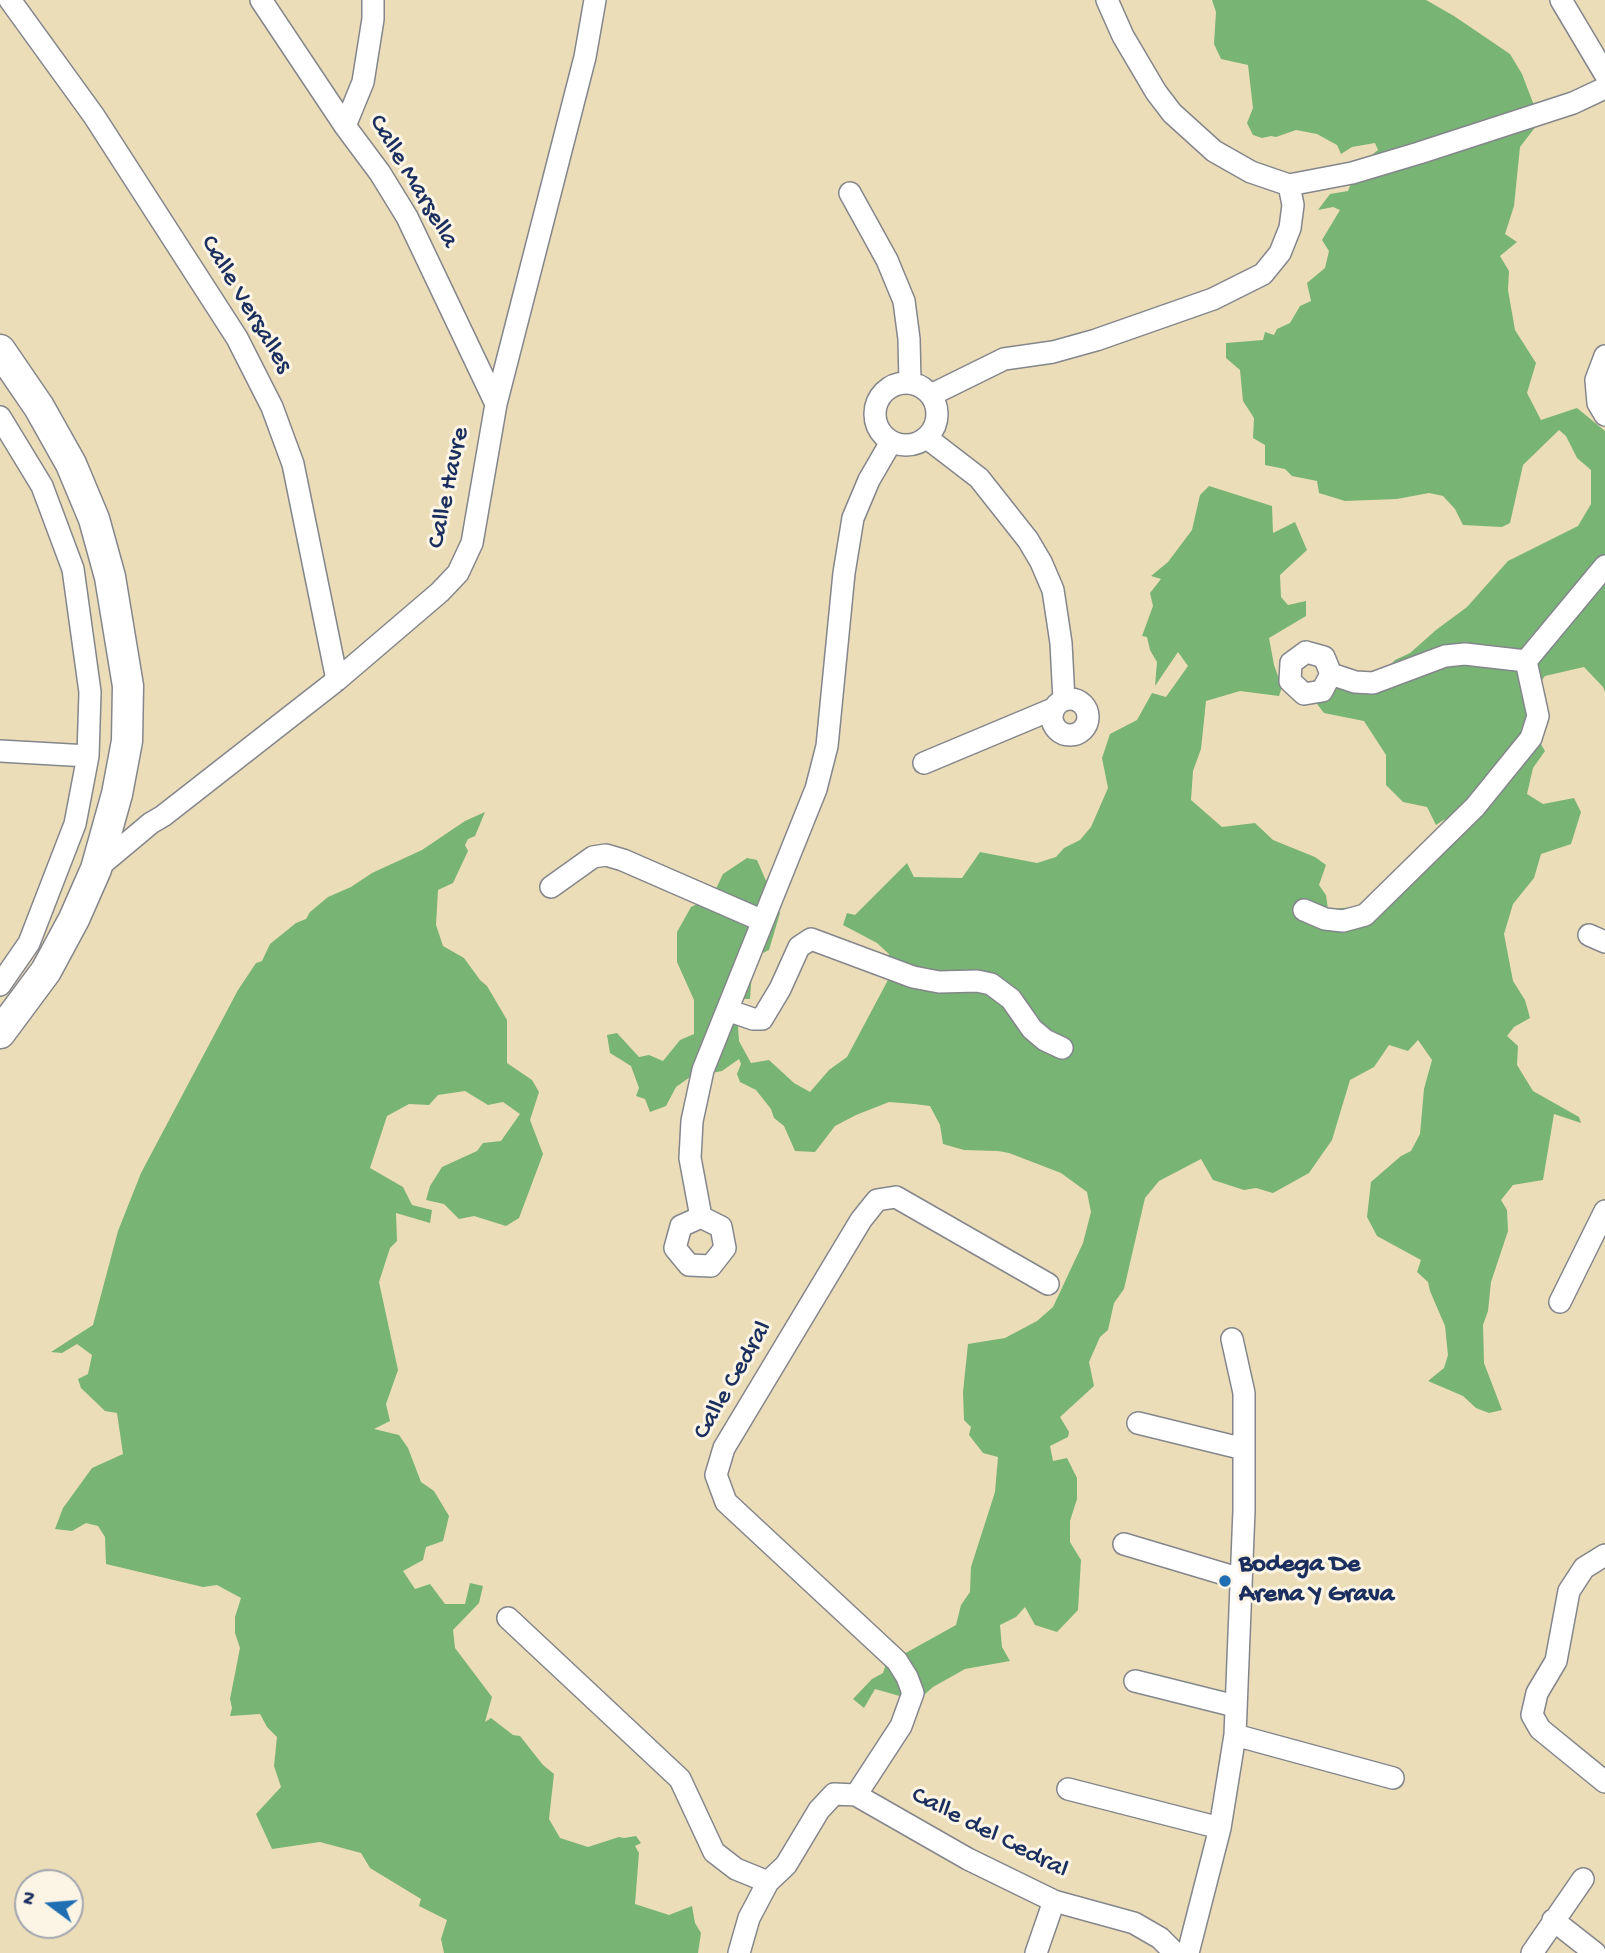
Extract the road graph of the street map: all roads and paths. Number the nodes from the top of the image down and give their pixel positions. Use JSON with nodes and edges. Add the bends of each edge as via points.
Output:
{"nodes":[{"id":1,"x":10,"y":0,"type":"edge"},
{"id":2,"x":261,"y":0,"type":"edge"},
{"id":3,"x":373,"y":0,"type":"edge"},
{"id":4,"x":595,"y":0,"type":"edge"},
{"id":5,"x":1107,"y":0,"type":"edge"},
{"id":6,"x":1561,"y":0,"type":"edge"},
{"id":7,"x":1605,"y":74,"type":"edge"},
{"id":8,"x":1605,"y":88,"type":"edge"},
{"id":9,"x":345,"y":126,"type":"junction"},
{"id":10,"x":1289,"y":185,"type":"junction"},
{"id":11,"x":850,"y":193,"type":"dead end"},
{"id":12,"x":0,"y":350,"type":"edge"},
{"id":13,"x":1605,"y":356,"type":"edge"},
{"id":14,"x":910,"y":383,"type":"junction"},
{"id":15,"x":931,"y":395,"type":"junction"},
{"id":16,"x":496,"y":404,"type":"junction"},
{"id":17,"x":1605,"y":415,"type":"edge"},
{"id":18,"x":0,"y":416,"type":"edge"},
{"id":19,"x":927,"y":438,"type":"junction"},
{"id":20,"x":891,"y":442,"type":"junction"},
{"id":21,"x":1605,"y":566,"type":"edge"},
{"id":22,"x":1526,"y":661,"type":"junction"},
{"id":23,"x":1331,"y":674,"type":"dead end"},
{"id":24,"x":337,"y":680,"type":"junction"},
{"id":25,"x":0,"y":751,"type":"edge"},
{"id":26,"x":88,"y":756,"type":"junction"},
{"id":27,"x":924,"y":763,"type":"dead end"},
{"id":28,"x":96,"y":869,"type":"junction"},
{"id":29,"x":551,"y":887,"type":"dead end"},
{"id":30,"x":1304,"y":910,"type":"dead end"},
{"id":31,"x":763,"y":921,"type":"junction"},
{"id":32,"x":0,"y":985,"type":"edge"},
{"id":33,"x":727,"y":1010,"type":"junction"},
{"id":34,"x":0,"y":1033,"type":"edge"},
{"id":35,"x":1062,"y":1048,"type":"dead end"},
{"id":36,"x":1605,"y":1211,"type":"edge"},
{"id":37,"x":701,"y":1217,"type":"dead end"},
{"id":38,"x":1048,"y":1284,"type":"dead end"},
{"id":39,"x":1560,"y":1302,"type":"dead end"},
{"id":40,"x":1232,"y":1339,"type":"dead end"},
{"id":41,"x":1139,"y":1423,"type":"dead end"},
{"id":42,"x":1244,"y":1450,"type":"junction"},
{"id":43,"x":1124,"y":1544,"type":"dead end"},
{"id":44,"x":1605,"y":1555,"type":"edge"},
{"id":45,"x":1241,"y":1579,"type":"junction"},
{"id":46,"x":508,"y":1618,"type":"dead end"},
{"id":47,"x":1135,"y":1681,"type":"dead end"},
{"id":48,"x":1235,"y":1706,"type":"junction"},
{"id":49,"x":1235,"y":1735,"type":"junction"},
{"id":50,"x":1393,"y":1778,"type":"dead end"},
{"id":51,"x":1605,"y":1782,"type":"edge"},
{"id":52,"x":1068,"y":1789,"type":"dead end"},
{"id":53,"x":856,"y":1795,"type":"junction"},
{"id":54,"x":1220,"y":1828,"type":"junction"},
{"id":55,"x":1583,"y":1879,"type":"dead end"},
{"id":56,"x":768,"y":1882,"type":"junction"},
{"id":57,"x":1054,"y":1901,"type":"junction"},
{"id":58,"x":1553,"y":1920,"type":"junction"},
{"id":59,"x":739,"y":1953,"type":"edge"},
{"id":60,"x":1036,"y":1953,"type":"edge"},
{"id":61,"x":1175,"y":1953,"type":"edge"},
{"id":62,"x":1188,"y":1953,"type":"edge"},
{"id":63,"x":1532,"y":1953,"type":"edge"},
{"id":64,"x":1595,"y":1953,"type":"edge"}],
"edges":[{"from":1,"to":24,"type":"street","name":"Calle Versalles","via":[[94,116],[222,314],[272,407],[293,464]]},
{"from":2,"to":9,"type":"street","name":"Calle Marsella"},
{"from":3,"to":9,"type":"street","via":[[363,82]]},
{"from":4,"to":16,"type":"street","name":"Calle Havre","via":[[585,57]]},
{"from":5,"to":10,"type":"street","via":[[1123,36],[1172,113],[1213,151],[1251,172]]},
{"from":6,"to":7,"type":"street"},
{"from":8,"to":10,"type":"street","via":[[1573,103],[1419,153]]},
{"from":9,"to":16,"type":"street","name":"Calle Marsella","via":[[407,217]]},
{"from":10,"to":15,"type":"street","via":[[1293,205],[1290,228],[1280,253],[1263,274],[1213,299],[1096,340],[1004,359]]},
{"from":11,"to":14,"type":"street","via":[[904,301]]},
{"from":12,"to":28,"type":"main road","via":[[71,464],[94,519],[110,577],[128,686],[127,741]]},
{"from":13,"to":17,"type":"street","via":[[1596,380],[1598,403]]},
{"from":14,"to":15,"type":"street"},
{"from":14,"to":20,"type":"street","via":[[890,388],[877,405],[877,426]]},
{"from":15,"to":19,"type":"street","via":[[937,411],[935,428]]},
{"from":16,"to":24,"type":"street","name":"Calle Havre","via":[[472,543],[458,573]]},
{"from":18,"to":26,"type":"street","via":[[42,486],[73,569],[90,692]]},
{"from":19,"to":20,"type":"street","via":[[913,445]]},
{"from":19,"to":27,"type":"street","via":[[979,478],[1028,540],[1053,590],[1061,643],[1059,704]]},
{"from":20,"to":31,"type":"street","via":[[853,518],[827,746],[816,789]]},
{"from":21,"to":22,"type":"street"},
{"from":22,"to":23,"type":"street","via":[[1445,656],[1373,683]]},
{"from":22,"to":30,"type":"street","via":[[1538,716],[1531,738],[1475,807],[1365,915],[1325,919]]},
{"from":24,"to":28,"type":"street","name":"Calle Havre"},
{"from":25,"to":26,"type":"street"},
{"from":26,"to":32,"type":"street","via":[[75,824],[34,932]]},
{"from":28,"to":34,"type":"main road","via":[[46,971]]},
{"from":29,"to":31,"type":"street","via":[[593,857],[606,855]]},
{"from":31,"to":33,"type":"street"},
{"from":33,"to":35,"type":"street","via":[[762,1019],[799,947],[811,939],[913,977],[992,984],[1011,999],[1032,1029]]},
{"from":33,"to":37,"type":"street","via":[[703,1070],[692,1121],[690,1158]]},
{"from":36,"to":39,"type":"street"},
{"from":38,"to":53,"type":"street","name":"Calle Cedral","via":[[896,1197],[877,1200],[724,1448],[716,1475],[726,1502],[897,1661],[908,1677],[913,1693],[901,1726]]},
{"from":40,"to":42,"type":"street","via":[[1244,1393]]},
{"from":41,"to":42,"type":"street"},
{"from":42,"to":45,"type":"street"},
{"from":43,"to":45,"type":"street"},
{"from":44,"to":51,"type":"street","via":[[1584,1568],[1569,1591],[1556,1661],[1537,1693],[1532,1715],[1540,1729]]},
{"from":45,"to":48,"type":"street"},
{"from":46,"to":56,"type":"street","via":[[680,1779],[714,1852],[736,1869]]},
{"from":47,"to":48,"type":"street"},
{"from":48,"to":49,"type":"street"},
{"from":49,"to":50,"type":"street"},
{"from":49,"to":54,"type":"street"},
{"from":52,"to":54,"type":"street"},
{"from":53,"to":56,"type":"street","via":[[834,1794],[786,1865]]},
{"from":53,"to":57,"type":"street","name":"Calle del Cedral"},
{"from":54,"to":62,"type":"street"},
{"from":55,"to":58,"type":"street"},
{"from":56,"to":59,"type":"street","via":[[749,1918]]},
{"from":57,"to":60,"type":"street"},
{"from":57,"to":61,"type":"street","name":"Calle del Cedral","via":[[1134,1923]]},
{"from":58,"to":63,"type":"street"},
{"from":58,"to":64,"type":"street"}]}
